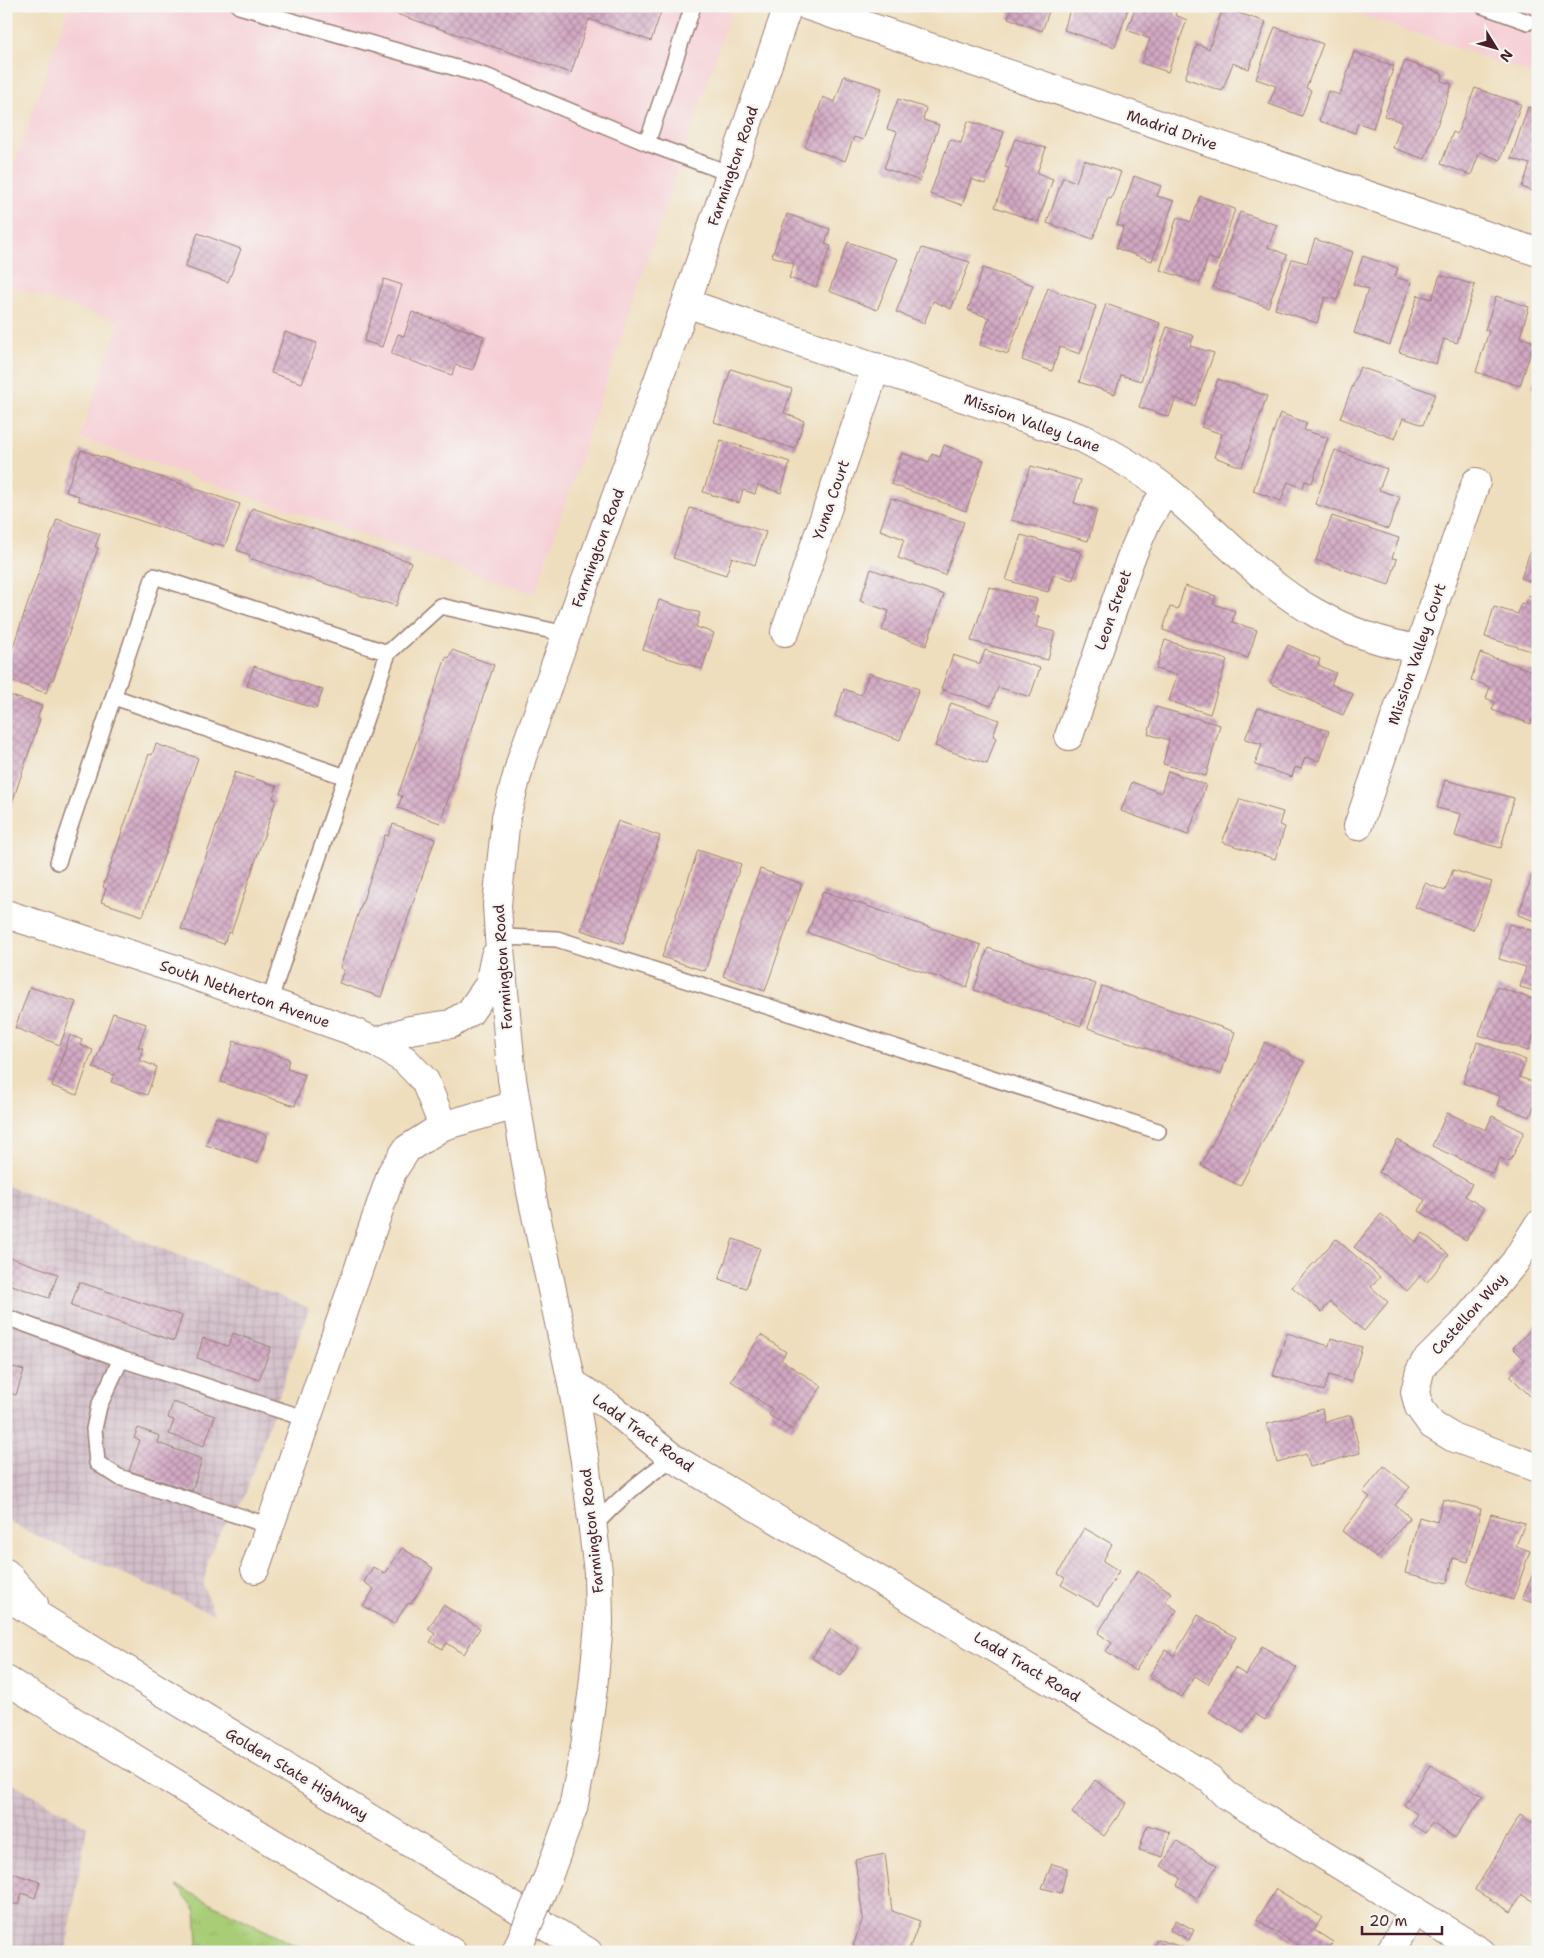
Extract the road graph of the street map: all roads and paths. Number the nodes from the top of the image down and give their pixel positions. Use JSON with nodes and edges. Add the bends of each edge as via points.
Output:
{"nodes":[{"id":1,"x":239,"y":6,"type":"edge"},
{"id":2,"x":693,"y":6,"type":"edge"},
{"id":3,"x":788,"y":6,"type":"edge"},
{"id":4,"x":808,"y":6,"type":"edge"},
{"id":5,"x":1483,"y":6,"type":"edge"},
{"id":6,"x":1528,"y":22,"type":"dead end"},
{"id":7,"x":647,"y":143,"type":"junction"},
{"id":8,"x":731,"y":174,"type":"junction"},
{"id":9,"x":1538,"y":252,"type":"edge"},
{"id":10,"x":686,"y":302,"type":"junction"},
{"id":11,"x":876,"y":367,"type":"junction"},
{"id":12,"x":1476,"y":482,"type":"dead end"},
{"id":13,"x":1166,"y":490,"type":"junction"},
{"id":14,"x":785,"y":632,"type":"dead end"},
{"id":15,"x":566,"y":634,"type":"junction"},
{"id":16,"x":1419,"y":650,"type":"junction"},
{"id":17,"x":388,"y":653,"type":"junction"},
{"id":18,"x":114,"y":697,"type":"junction"},
{"id":19,"x":1069,"y":736,"type":"dead end"},
{"id":20,"x":346,"y":777,"type":"junction"},
{"id":21,"x":1358,"y":826,"type":"dead end"},
{"id":22,"x":58,"y":862,"type":"dead end"},
{"id":23,"x":6,"y":914,"type":"edge"},
{"id":24,"x":499,"y":937,"type":"junction"},
{"id":25,"x":270,"y":1002,"type":"junction"},
{"id":26,"x":376,"y":1042,"type":"junction"},
{"id":27,"x":516,"y":1105,"type":"junction"},
{"id":28,"x":443,"y":1126,"type":"junction"},
{"id":29,"x":1158,"y":1131,"type":"dead end"},
{"id":30,"x":1538,"y":1225,"type":"edge"},
{"id":31,"x":6,"y":1317,"type":"edge"},
{"id":32,"x":121,"y":1359,"type":"junction"},
{"id":33,"x":572,"y":1383,"type":"junction"},
{"id":34,"x":307,"y":1419,"type":"junction"},
{"id":35,"x":673,"y":1458,"type":"junction"},
{"id":36,"x":1538,"y":1468,"type":"edge"},
{"id":37,"x":270,"y":1526,"type":"junction"},
{"id":38,"x":593,"y":1527,"type":"junction"},
{"id":39,"x":255,"y":1569,"type":"dead end"},
{"id":40,"x":6,"y":1573,"type":"edge"},
{"id":41,"x":6,"y":1596,"type":"edge"},
{"id":42,"x":52,"y":1624,"type":"junction"},
{"id":43,"x":6,"y":1680,"type":"edge"},
{"id":44,"x":1414,"y":1910,"type":"junction"},
{"id":45,"x":452,"y":1952,"type":"edge"},
{"id":46,"x":516,"y":1952,"type":"edge"},
{"id":47,"x":588,"y":1952,"type":"edge"},
{"id":48,"x":1390,"y":1952,"type":"edge"},
{"id":49,"x":1481,"y":1952,"type":"edge"}],
"edges":[{"from":1,"to":7,"type":"lane","via":[[488,77]]},
{"from":2,"to":7,"type":"lane"},
{"from":3,"to":8,"type":"main road","name":"Farmington Road"},
{"from":4,"to":9,"type":"main road","name":"Madrid Drive"},
{"from":5,"to":6,"type":"lane"},
{"from":7,"to":8,"type":"lane"},
{"from":8,"to":10,"type":"main road","name":"Farmington Road"},
{"from":10,"to":11,"type":"main road","name":"Mission Valley Lane"},
{"from":10,"to":15,"type":"main road","name":"Farmington Road"},
{"from":11,"to":13,"type":"main road","name":"Mission Valley Lane","via":[[1084,439],[1123,459]]},
{"from":11,"to":14,"type":"main road","name":"Yuma Court"},
{"from":12,"to":16,"type":"main road","name":"Mission Valley Court"},
{"from":13,"to":16,"type":"main road","name":"Mission Valley Lane","via":[[1279,588],[1315,613],[1355,633]]},
{"from":13,"to":19,"type":"main road","name":"Leon Street","via":[[1146,523],[1130,560]]},
{"from":15,"to":17,"type":"lane","via":[[440,606]]},
{"from":15,"to":24,"type":"main road","name":"Farmington Road","via":[[522,757],[506,817],[497,906]]},
{"from":16,"to":21,"type":"main road","name":"Mission Valley Court"},
{"from":17,"to":18,"type":"lane","via":[[154,576]]},
{"from":17,"to":20,"type":"lane"},
{"from":18,"to":20,"type":"lane"},
{"from":18,"to":22,"type":"lane"},
{"from":20,"to":25,"type":"lane"},
{"from":23,"to":25,"type":"main road","name":"South Netherton Avenue"},
{"from":24,"to":26,"type":"main road","via":[[489,985],[470,1012],[451,1024],[410,1030]]},
{"from":24,"to":27,"type":"main road","name":"Farmington Road"},
{"from":24,"to":29,"type":"lane","via":[[557,939]]},
{"from":25,"to":26,"type":"main road","name":"South Netherton Avenue"},
{"from":26,"to":28,"type":"main road","name":"South Netherton Avenue","via":[[405,1060],[425,1081]]},
{"from":27,"to":28,"type":"main road"},
{"from":27,"to":33,"type":"main road","name":"Farmington Road"},
{"from":28,"to":34,"type":"main road","via":[[407,1150],[392,1172]]},
{"from":30,"to":36,"type":"main road","name":"Castellon Way","via":[[1515,1262],[1463,1324],[1425,1362],[1415,1392],[1419,1407],[1432,1425],[1452,1437]]},
{"from":31,"to":32,"type":"lane"},
{"from":32,"to":34,"type":"lane"},
{"from":32,"to":37,"type":"lane","via":[[100,1406],[94,1429],[97,1463],[119,1477]]},
{"from":33,"to":35,"type":"main road","name":"Ladd Tract Road","via":[[608,1406]]},
{"from":33,"to":38,"type":"main road","name":"Farmington Road"},
{"from":34,"to":37,"type":"main road"},
{"from":35,"to":38,"type":"lane","via":[[642,1479]]},
{"from":35,"to":44,"type":"main road","name":"Ladd Tract Road","via":[[1077,1697],[1210,1779],[1226,1795]]},
{"from":37,"to":39,"type":"main road"},
{"from":38,"to":46,"type":"main road","name":"Farmington Road","bridge":true,"via":[[599,1624],[585,1747],[573,1808]]},
{"from":40,"to":42,"type":"main road"},
{"from":41,"to":42,"type":"main road","name":"Golden State Highway"},
{"from":42,"to":47,"type":"main road","name":"Golden State Highway"},
{"from":43,"to":45,"type":"main road"},
{"from":44,"to":48,"type":"main road"},
{"from":44,"to":49,"type":"main road","name":"Ladd Tract Road"}]}
